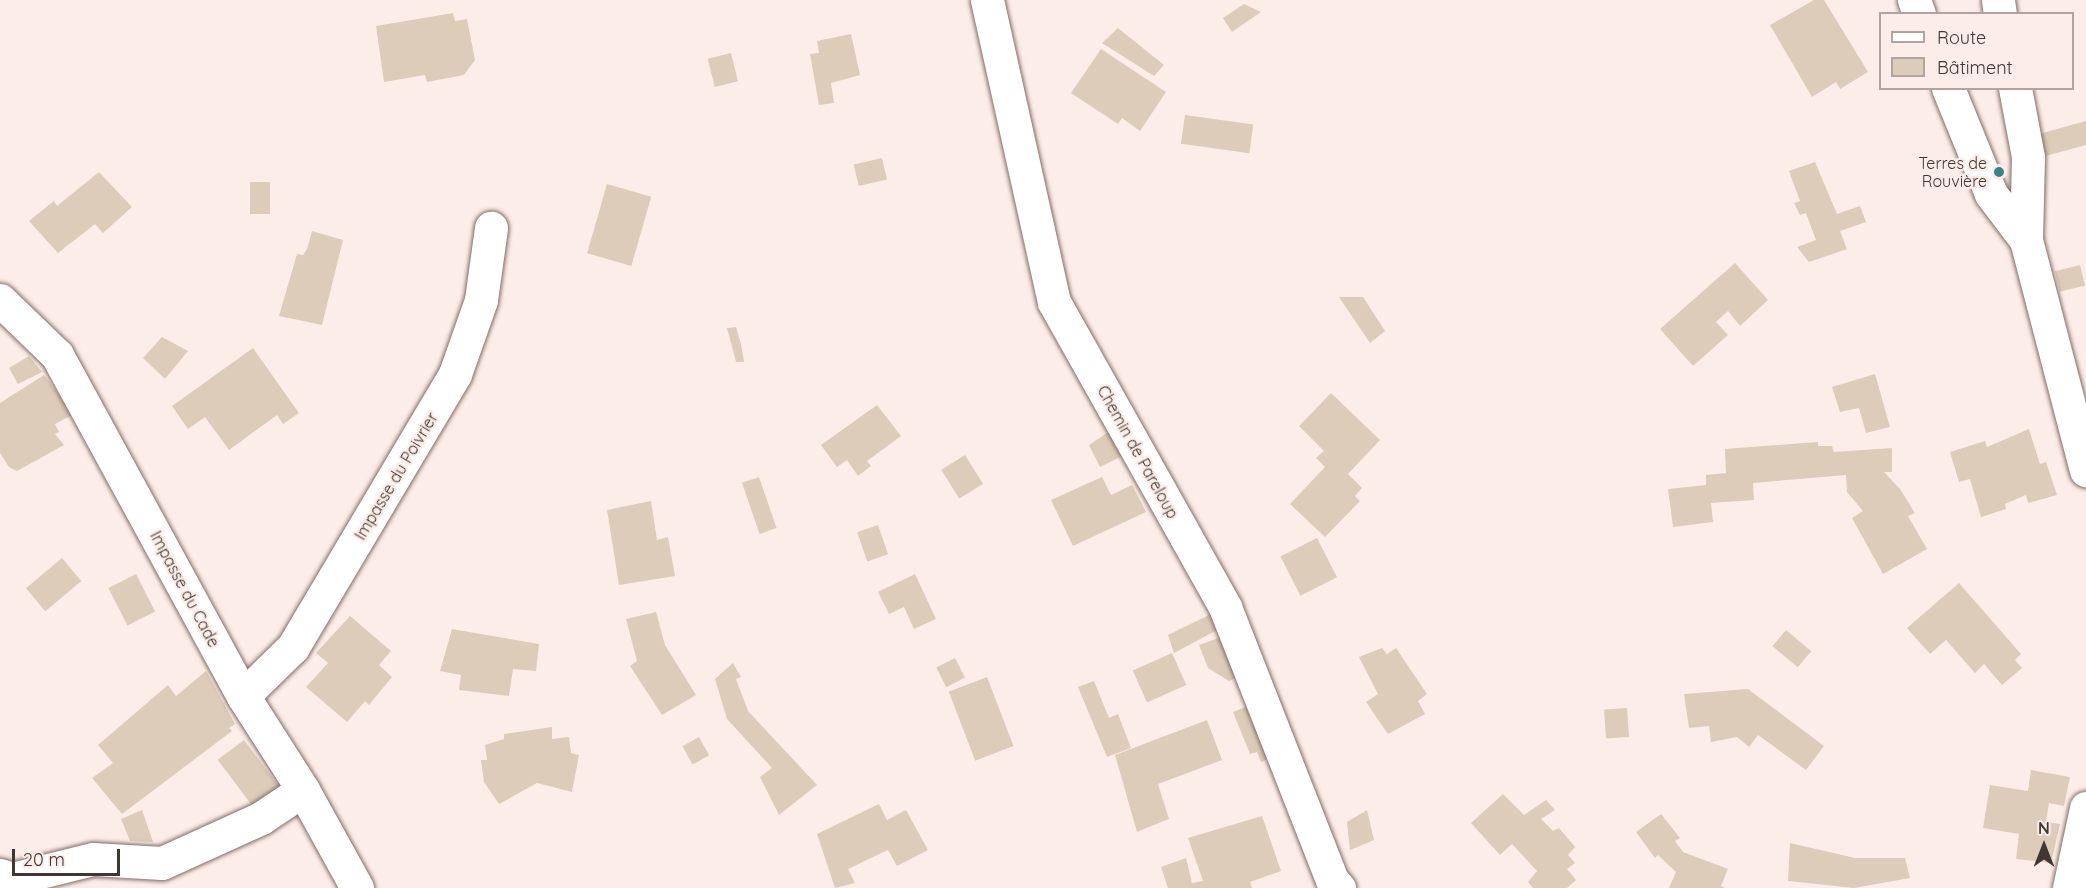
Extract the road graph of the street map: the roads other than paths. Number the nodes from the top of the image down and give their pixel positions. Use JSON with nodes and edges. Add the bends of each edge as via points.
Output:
{"nodes":[{"id":1,"x":987,"y":0,"type":"edge"},
{"id":2,"x":1949,"y":90,"type":"edge"},
{"id":3,"x":2015,"y":90,"type":"edge"},
{"id":4,"x":491,"y":228,"type":"dead end"},
{"id":5,"x":2026,"y":240,"type":"junction"},
{"id":6,"x":0,"y":300,"type":"edge"},
{"id":7,"x":2086,"y":470,"type":"edge"},
{"id":8,"x":243,"y":696,"type":"junction"},
{"id":9,"x":303,"y":790,"type":"junction"},
{"id":10,"x":2086,"y":808,"type":"edge"},
{"id":11,"x":0,"y":875,"type":"edge"},
{"id":12,"x":357,"y":888,"type":"edge"},
{"id":13,"x":1339,"y":888,"type":"edge"},
{"id":14,"x":2069,"y":888,"type":"edge"}],
"edges":[{"from":1,"to":13,"type":"street","name":"Chemin de Pareloup","via":[[1054,302],[1225,607],[1332,880]]},
{"from":2,"to":5,"type":"street","via":[[1991,194]]},
{"from":3,"to":5,"type":"street","via":[[2028,157]]},
{"from":4,"to":8,"type":"street","name":"Impasse du Poivrier","via":[[481,300],[455,374],[293,647]]},
{"from":5,"to":7,"type":"street"},
{"from":6,"to":8,"type":"street","name":"Impasse du Cade","via":[[57,355]]},
{"from":8,"to":9,"type":"street","name":"Impasse du Cade"},
{"from":9,"to":11,"type":"street","via":[[261,818],[162,863],[93,859],[12,879]]},
{"from":9,"to":12,"type":"street","name":"Impasse du Cade"},
{"from":10,"to":14,"type":"street"}]}
